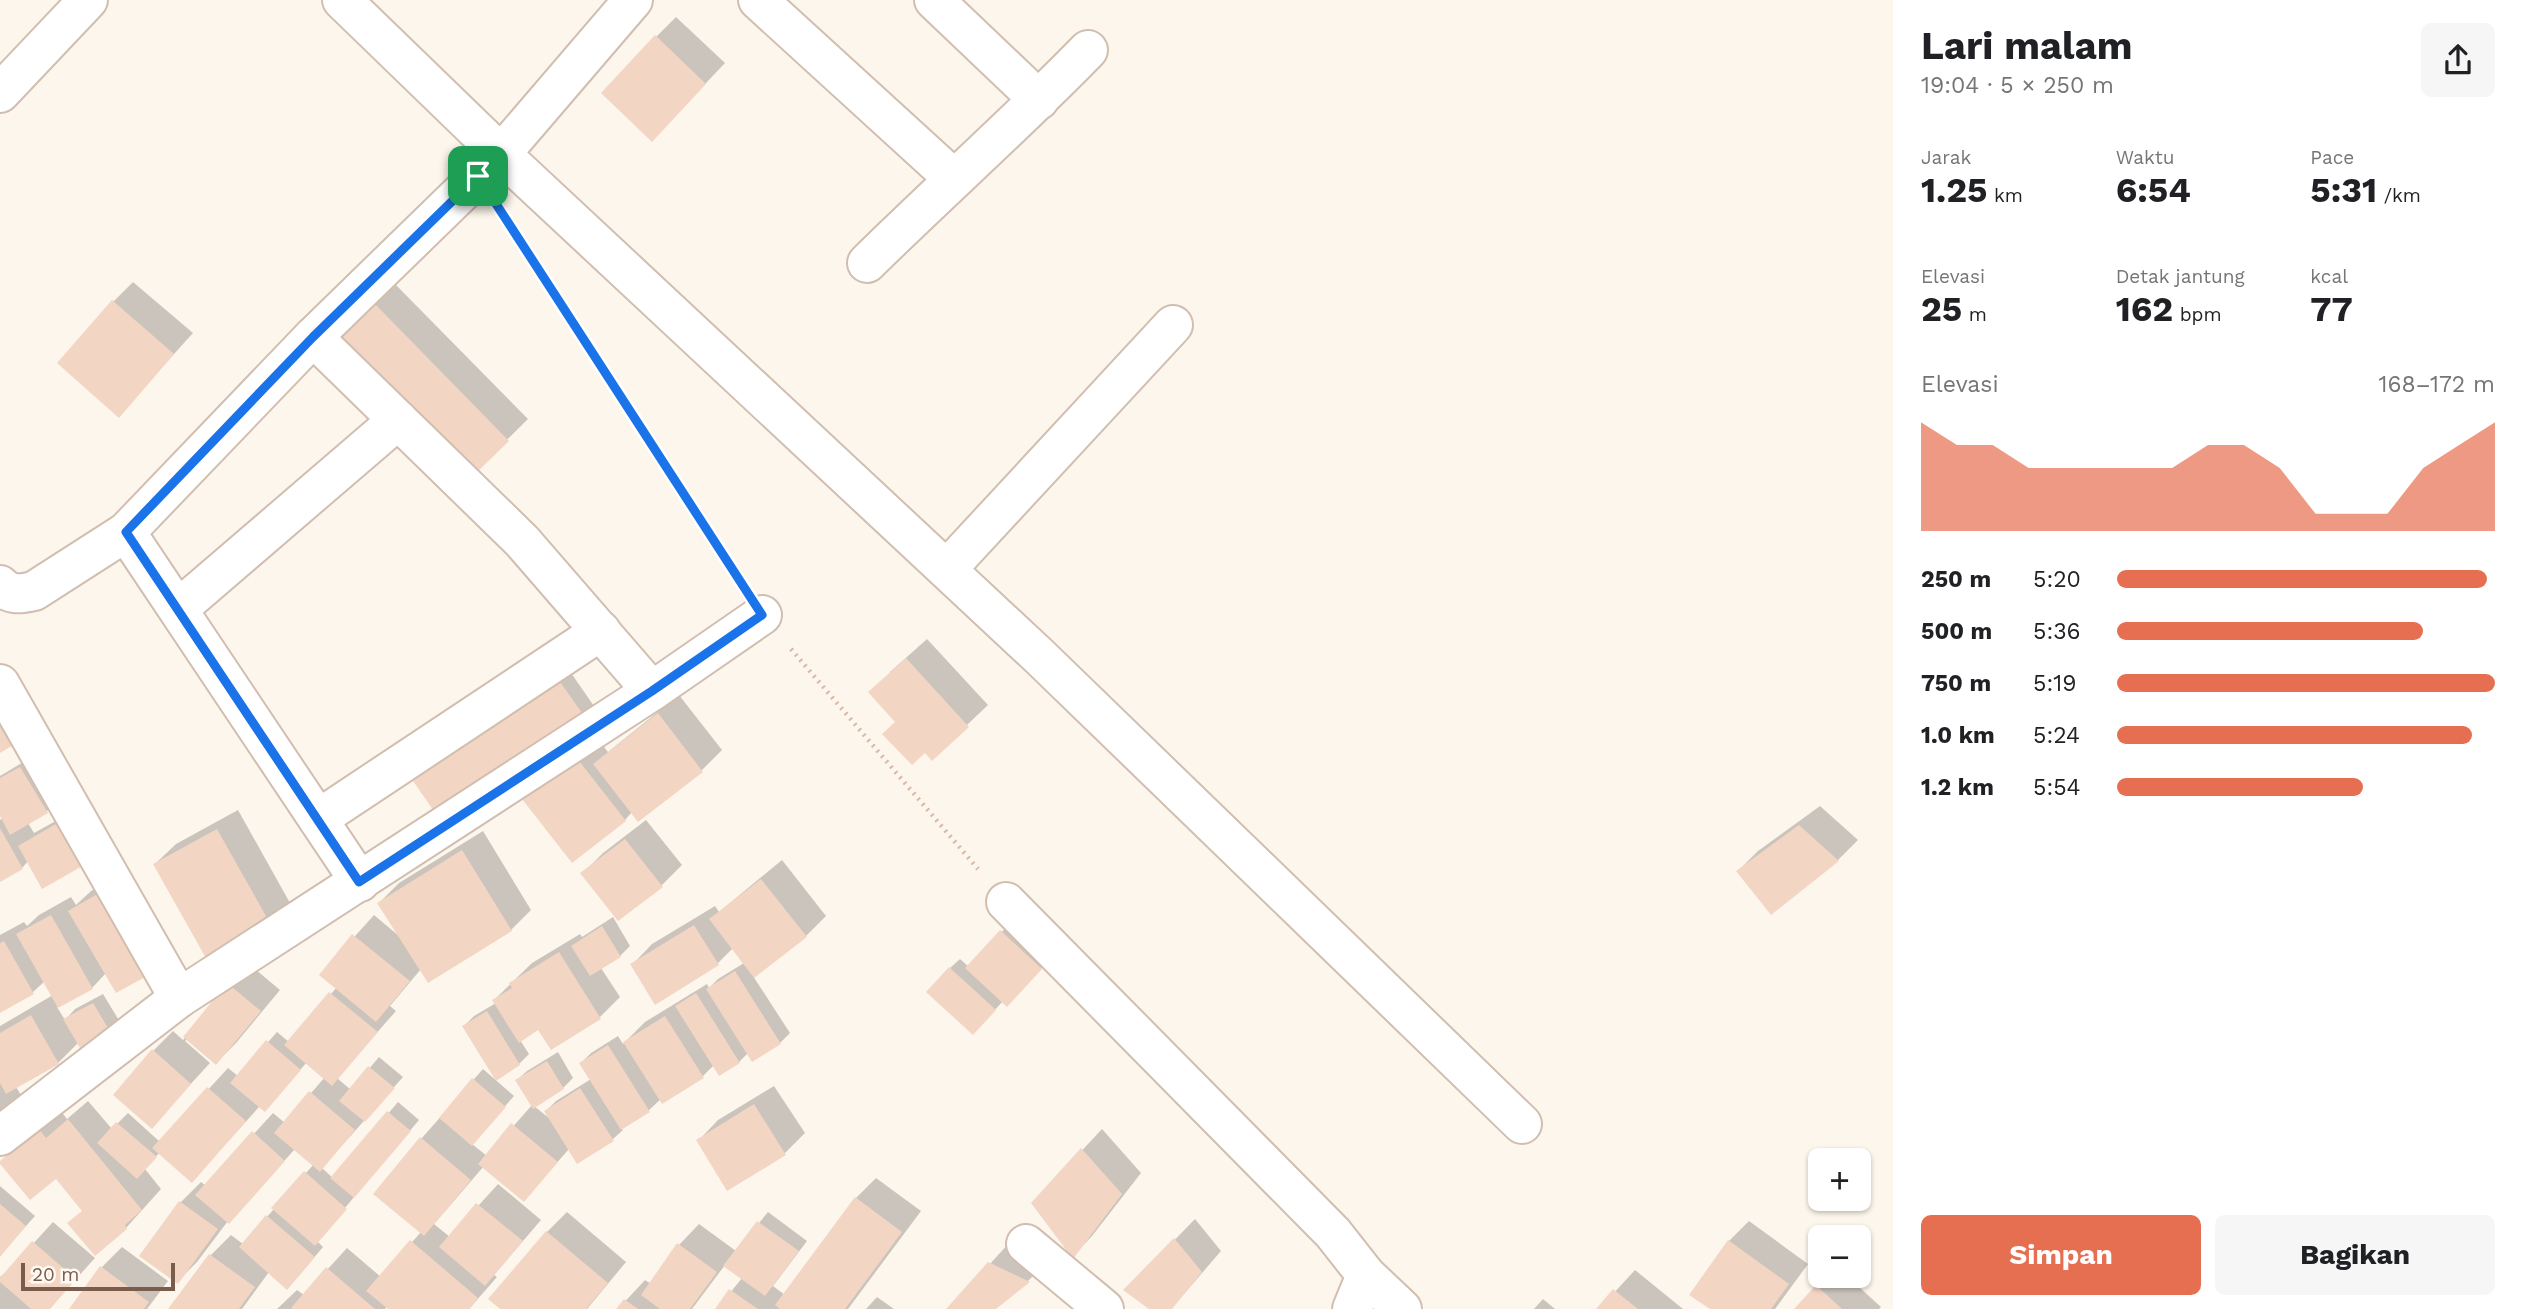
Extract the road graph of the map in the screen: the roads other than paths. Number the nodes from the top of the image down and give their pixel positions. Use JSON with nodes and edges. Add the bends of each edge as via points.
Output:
{"nodes":[{"id":1,"x":88,"y":0,"type":"edge"},
{"id":2,"x":342,"y":0,"type":"edge"},
{"id":3,"x":633,"y":0,"type":"edge"},
{"id":4,"x":758,"y":0,"type":"edge"},
{"id":5,"x":933,"y":0,"type":"edge"},
{"id":6,"x":1088,"y":50,"type":"dead end"},
{"id":7,"x":0,"y":93,"type":"edge"},
{"id":8,"x":1039,"y":100,"type":"junction"},
{"id":9,"x":489,"y":165,"type":"junction"},
{"id":10,"x":953,"y":178,"type":"junction"},
{"id":11,"x":867,"y":263,"type":"dead end"},
{"id":12,"x":1173,"y":325,"type":"dead end"},
{"id":13,"x":313,"y":337,"type":"junction"},
{"id":14,"x":398,"y":420,"type":"junction"},
{"id":15,"x":126,"y":532,"type":"junction"},
{"id":16,"x":947,"y":569,"type":"junction"},
{"id":17,"x":0,"y":585,"type":"edge"},
{"id":18,"x":178,"y":609,"type":"junction"},
{"id":19,"x":762,"y":615,"type":"road end"},
{"id":20,"x":601,"y":631,"type":"junction"},
{"id":21,"x":0,"y":684,"type":"edge"},
{"id":22,"x":652,"y":691,"type":"junction"},
{"id":23,"x":318,"y":818,"type":"junction"},
{"id":24,"x":359,"y":882,"type":"junction"},
{"id":25,"x":1006,"y":901,"type":"road end"},
{"id":26,"x":179,"y":998,"type":"junction"},
{"id":27,"x":1522,"y":1124,"type":"dead end"},
{"id":28,"x":0,"y":1136,"type":"edge"},
{"id":29,"x":1026,"y":1244,"type":"dead end"},
{"id":30,"x":1359,"y":1292,"type":"edge"},
{"id":31,"x":1104,"y":1309,"type":"edge"},
{"id":32,"x":1402,"y":1309,"type":"edge"}],
"edges":[{"from":1,"to":7,"type":"street"},
{"from":2,"to":9,"type":"street"},
{"from":3,"to":9,"type":"street"},
{"from":4,"to":10,"type":"street"},
{"from":5,"to":8,"type":"street"},
{"from":6,"to":8,"type":"street"},
{"from":8,"to":10,"type":"street"},
{"from":9,"to":13,"type":"street"},
{"from":9,"to":16,"type":"street"},
{"from":10,"to":11,"type":"street"},
{"from":12,"to":16,"type":"street"},
{"from":13,"to":14,"type":"street"},
{"from":13,"to":15,"type":"street"},
{"from":14,"to":18,"type":"street"},
{"from":14,"to":20,"type":"street","via":[[522,541]]},
{"from":15,"to":17,"type":"street","via":[[34,591],[11,593]]},
{"from":15,"to":18,"type":"street"},
{"from":16,"to":27,"type":"street"},
{"from":18,"to":23,"type":"street"},
{"from":19,"to":22,"type":"street"},
{"from":20,"to":22,"type":"street"},
{"from":20,"to":23,"type":"street"},
{"from":21,"to":26,"type":"street"},
{"from":22,"to":24,"type":"street"},
{"from":23,"to":24,"type":"street"},
{"from":24,"to":26,"type":"street"},
{"from":25,"to":30,"type":"street","via":[[1333,1233]]},
{"from":26,"to":28,"type":"street"},
{"from":29,"to":31,"type":"street"},
{"from":30,"to":32,"type":"street"}]}
